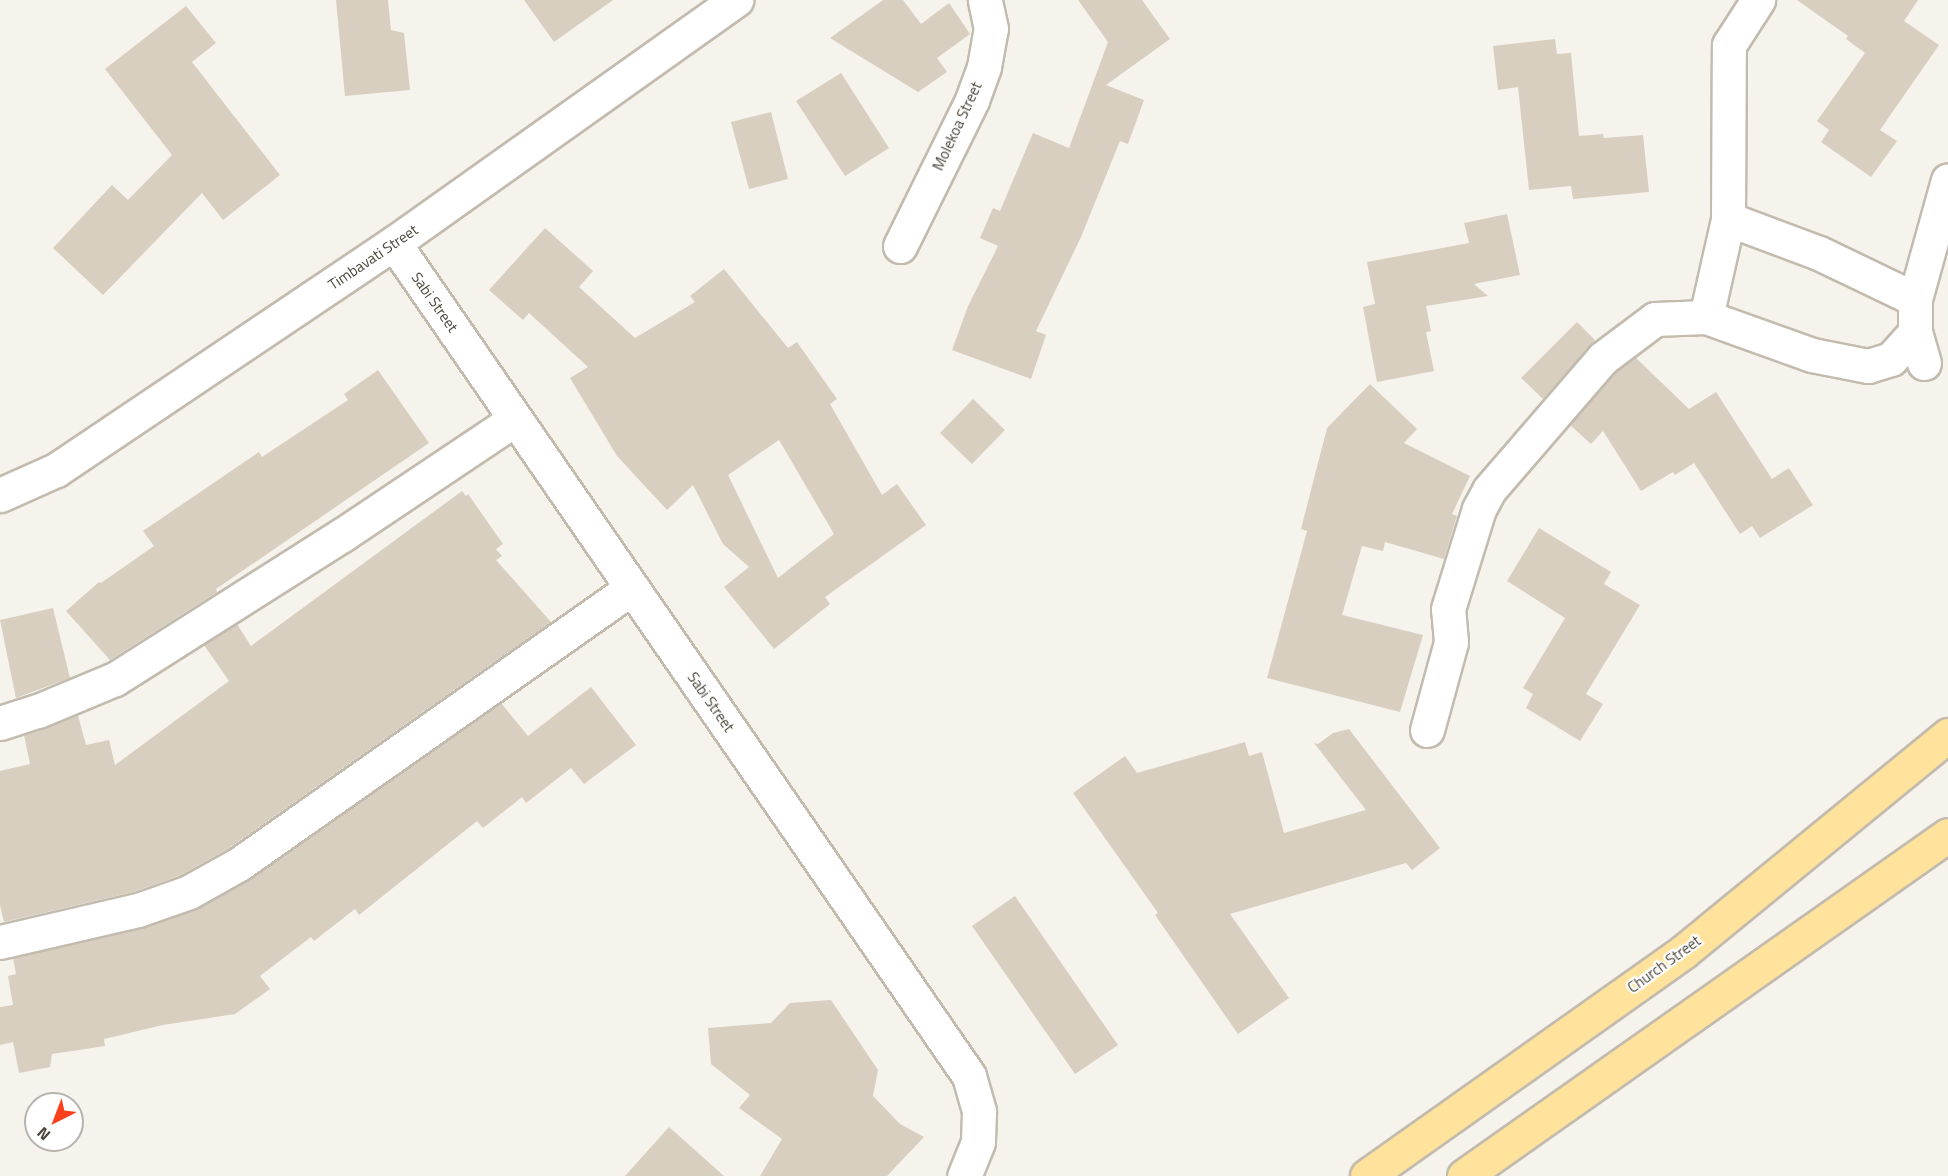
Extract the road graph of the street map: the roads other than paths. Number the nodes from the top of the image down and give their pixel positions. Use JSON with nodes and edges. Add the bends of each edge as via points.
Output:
{"nodes":[{"id":1,"x":736,"y":0,"type":"edge"},
{"id":2,"x":985,"y":0,"type":"edge"},
{"id":3,"x":1758,"y":0,"type":"edge"},
{"id":4,"x":1948,"y":180,"type":"edge"},
{"id":5,"x":1728,"y":219,"type":"junction"},
{"id":6,"x":394,"y":243,"type":"junction"},
{"id":7,"x":900,"y":246,"type":"dead end"},
{"id":8,"x":1915,"y":299,"type":"junction"},
{"id":9,"x":1706,"y":317,"type":"junction"},
{"id":10,"x":515,"y":419,"type":"junction"},
{"id":11,"x":0,"y":495,"type":"edge"},
{"id":12,"x":633,"y":588,"type":"junction"},
{"id":13,"x":0,"y":723,"type":"edge"},
{"id":14,"x":1427,"y":730,"type":"dead end"},
{"id":15,"x":1948,"y":735,"type":"edge"},
{"id":16,"x":1948,"y":835,"type":"edge"},
{"id":17,"x":0,"y":942,"type":"edge"},
{"id":18,"x":964,"y":1176,"type":"edge"},
{"id":19,"x":1367,"y":1176,"type":"edge"},
{"id":20,"x":1464,"y":1176,"type":"edge"}],
"edges":[{"from":1,"to":6,"type":"street","name":"Timbavati Street"},
{"from":2,"to":7,"type":"street","name":"Molekoa Street","via":[[991,29],[984,67],[972,100]]},
{"from":3,"to":5,"type":"street","via":[[1729,45]]},
{"from":4,"to":8,"type":"street"},
{"from":5,"to":8,"type":"street","via":[[1819,253]]},
{"from":5,"to":9,"type":"street"},
{"from":6,"to":10,"type":"street","name":"Sabi Street"},
{"from":6,"to":11,"type":"street","name":"Timbavati Street","via":[[56,470]]},
{"from":8,"to":9,"type":"street","via":[[1920,347],[1868,366],[1812,355]]},
{"from":9,"to":14,"type":"street","via":[[1655,319],[1603,358],[1489,490],[1475,521],[1448,609],[1451,642]]},
{"from":10,"to":12,"type":"street","name":"Sabi Street"},
{"from":10,"to":13,"type":"street","via":[[115,679]]},
{"from":12,"to":17,"type":"street","via":[[239,864],[189,892],[90,924]]},
{"from":12,"to":18,"type":"street","name":"Sabi Street","via":[[969,1076],[979,1112],[978,1142]]},
{"from":15,"to":19,"type":"main road","name":"Church Street","via":[[1683,952]]},
{"from":16,"to":20,"type":"main road"}]}
